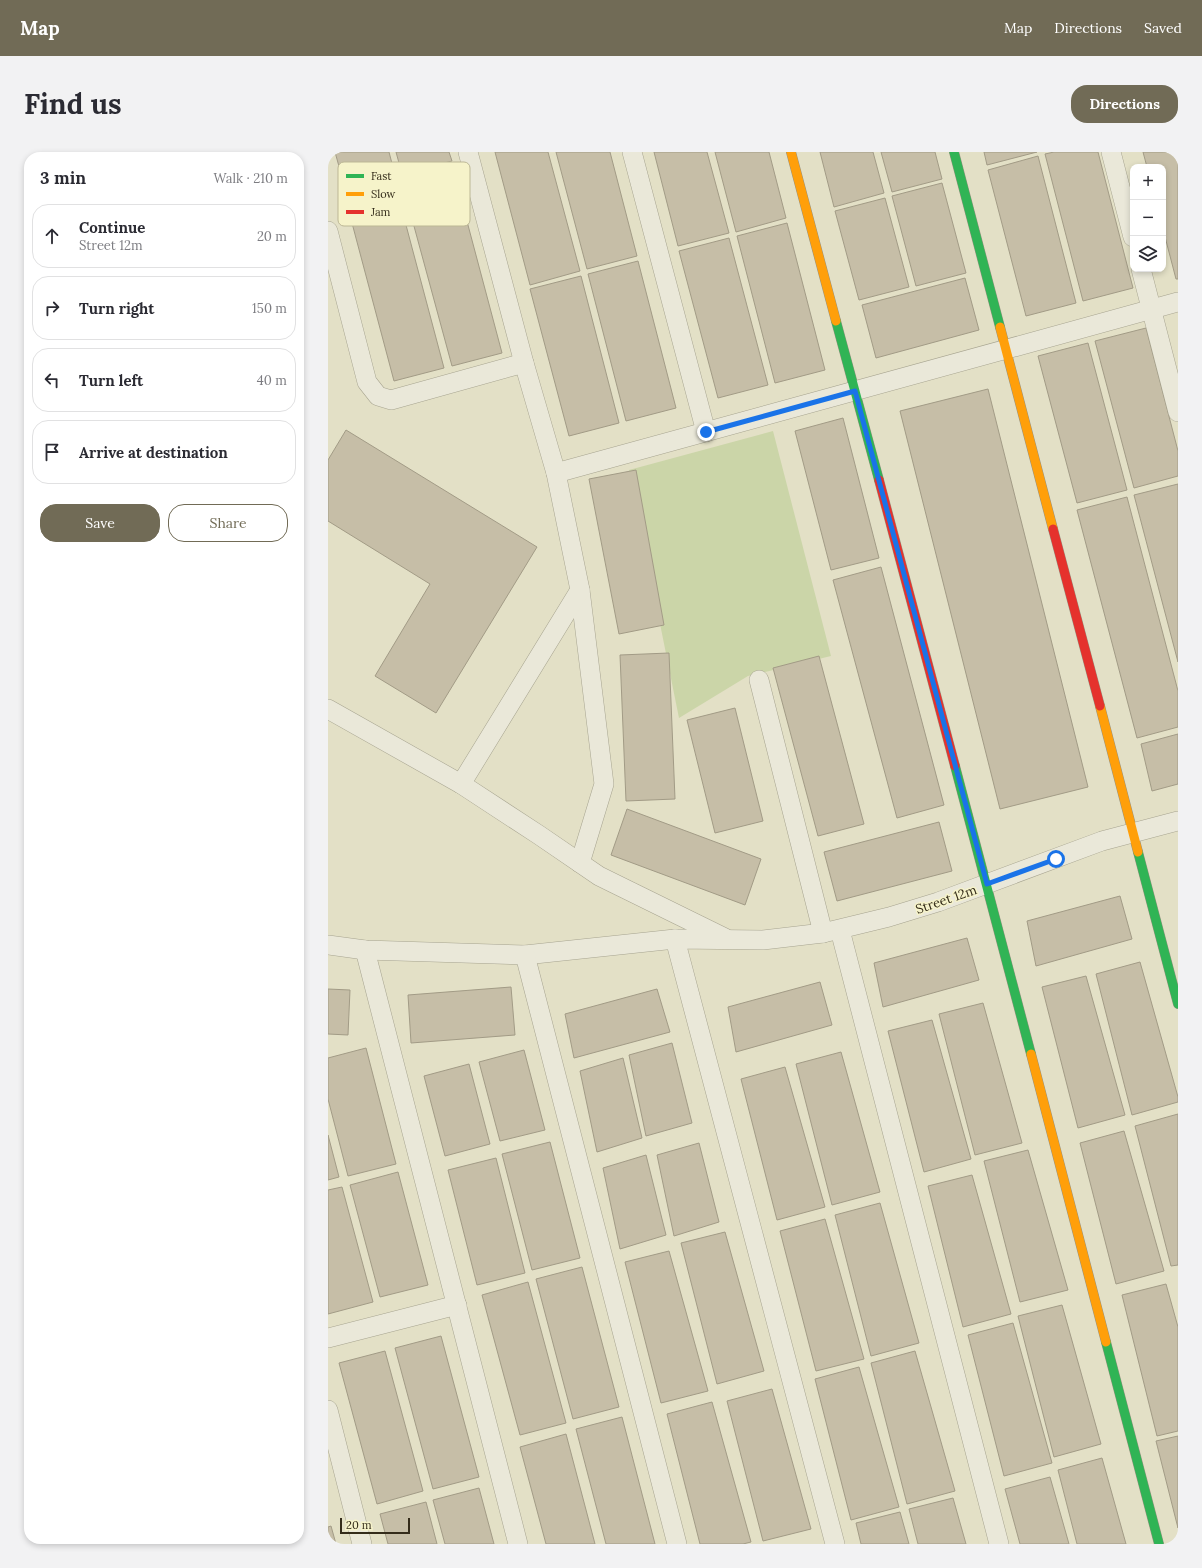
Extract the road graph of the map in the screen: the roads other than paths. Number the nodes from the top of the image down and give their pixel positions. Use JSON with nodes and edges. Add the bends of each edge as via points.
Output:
{"nodes":[{"id":1,"x":468,"y":152,"type":"edge"},
{"id":2,"x":632,"y":152,"type":"edge"},
{"id":3,"x":790,"y":152,"type":"edge"},
{"id":4,"x":954,"y":152,"type":"edge"},
{"id":5,"x":1111,"y":152,"type":"edge"},
{"id":6,"x":328,"y":231,"type":"edge"},
{"id":7,"x":1133,"y":236,"type":"edge"},
{"id":8,"x":1142,"y":272,"type":"edge"},
{"id":9,"x":1178,"y":302,"type":"edge"},
{"id":10,"x":1152,"y":309,"type":"junction"},
{"id":11,"x":1006,"y":350,"type":"junction"},
{"id":12,"x":524,"y":363,"type":"junction"},
{"id":13,"x":855,"y":391,"type":"junction"},
{"id":14,"x":1178,"y":412,"type":"edge"},
{"id":15,"x":706,"y":432,"type":"junction"},
{"id":16,"x":556,"y":474,"type":"junction"},
{"id":17,"x":580,"y":590,"type":"junction"},
{"id":18,"x":759,"y":680,"type":"dead end"},
{"id":19,"x":328,"y":709,"type":"edge"},
{"id":20,"x":461,"y":784,"type":"junction"},
{"id":21,"x":1178,"y":821,"type":"edge"},
{"id":22,"x":1134,"y":833,"type":"junction"},
{"id":23,"x":580,"y":863,"type":"junction"},
{"id":24,"x":987,"y":884,"type":"junction"},
{"id":25,"x":831,"y":931,"type":"junction"},
{"id":26,"x":675,"y":939,"type":"junction"},
{"id":27,"x":730,"y":940,"type":"junction"},
{"id":28,"x":328,"y":945,"type":"edge"},
{"id":29,"x":365,"y":950,"type":"junction"},
{"id":30,"x":525,"y":955,"type":"junction"},
{"id":31,"x":1178,"y":1004,"type":"edge"},
{"id":32,"x":457,"y":1306,"type":"junction"},
{"id":33,"x":328,"y":1338,"type":"edge"},
{"id":34,"x":328,"y":1410,"type":"edge"},
{"id":35,"x":362,"y":1544,"type":"edge"},
{"id":36,"x":518,"y":1544,"type":"edge"},
{"id":37,"x":677,"y":1544,"type":"edge"},
{"id":38,"x":835,"y":1544,"type":"edge"},
{"id":39,"x":999,"y":1544,"type":"edge"},
{"id":40,"x":1159,"y":1544,"type":"edge"}],
"edges":[{"from":1,"to":12,"type":"street"},
{"from":2,"to":15,"type":"street"},
{"from":3,"to":13,"type":"street"},
{"from":4,"to":11,"type":"street"},
{"from":5,"to":7,"type":"street"},
{"from":6,"to":12,"type":"street","via":[[367,382],[378,396],[392,400]]},
{"from":8,"to":10,"type":"street"},
{"from":9,"to":10,"type":"street"},
{"from":10,"to":11,"type":"street"},
{"from":10,"to":14,"type":"street"},
{"from":11,"to":13,"type":"street"},
{"from":11,"to":22,"type":"street"},
{"from":12,"to":16,"type":"street"},
{"from":13,"to":15,"type":"street"},
{"from":13,"to":24,"type":"street"},
{"from":15,"to":16,"type":"street"},
{"from":16,"to":17,"type":"street"},
{"from":17,"to":20,"type":"street"},
{"from":17,"to":23,"type":"street","via":[[604,784]]},
{"from":18,"to":25,"type":"street"},
{"from":19,"to":20,"type":"street"},
{"from":20,"to":23,"type":"street"},
{"from":21,"to":22,"type":"street","name":"Street 12m"},
{"from":22,"to":24,"type":"street","name":"Street 12m","via":[[1102,841]]},
{"from":22,"to":31,"type":"street"},
{"from":23,"to":27,"type":"street","via":[[599,876]]},
{"from":24,"to":25,"type":"street","name":"Street 12m","via":[[889,917]]},
{"from":24,"to":40,"type":"street"},
{"from":25,"to":27,"type":"street","name":"Street 12m","via":[[763,940]]},
{"from":25,"to":39,"type":"street"},
{"from":26,"to":27,"type":"street","name":"Street 12m"},
{"from":26,"to":30,"type":"street","name":"Street 12m"},
{"from":26,"to":38,"type":"street"},
{"from":28,"to":29,"type":"street","name":"Street 12m"},
{"from":29,"to":30,"type":"street","name":"Street 12m"},
{"from":29,"to":32,"type":"street"},
{"from":30,"to":37,"type":"street"},
{"from":32,"to":33,"type":"street"},
{"from":32,"to":36,"type":"street"},
{"from":34,"to":35,"type":"street"}]}
